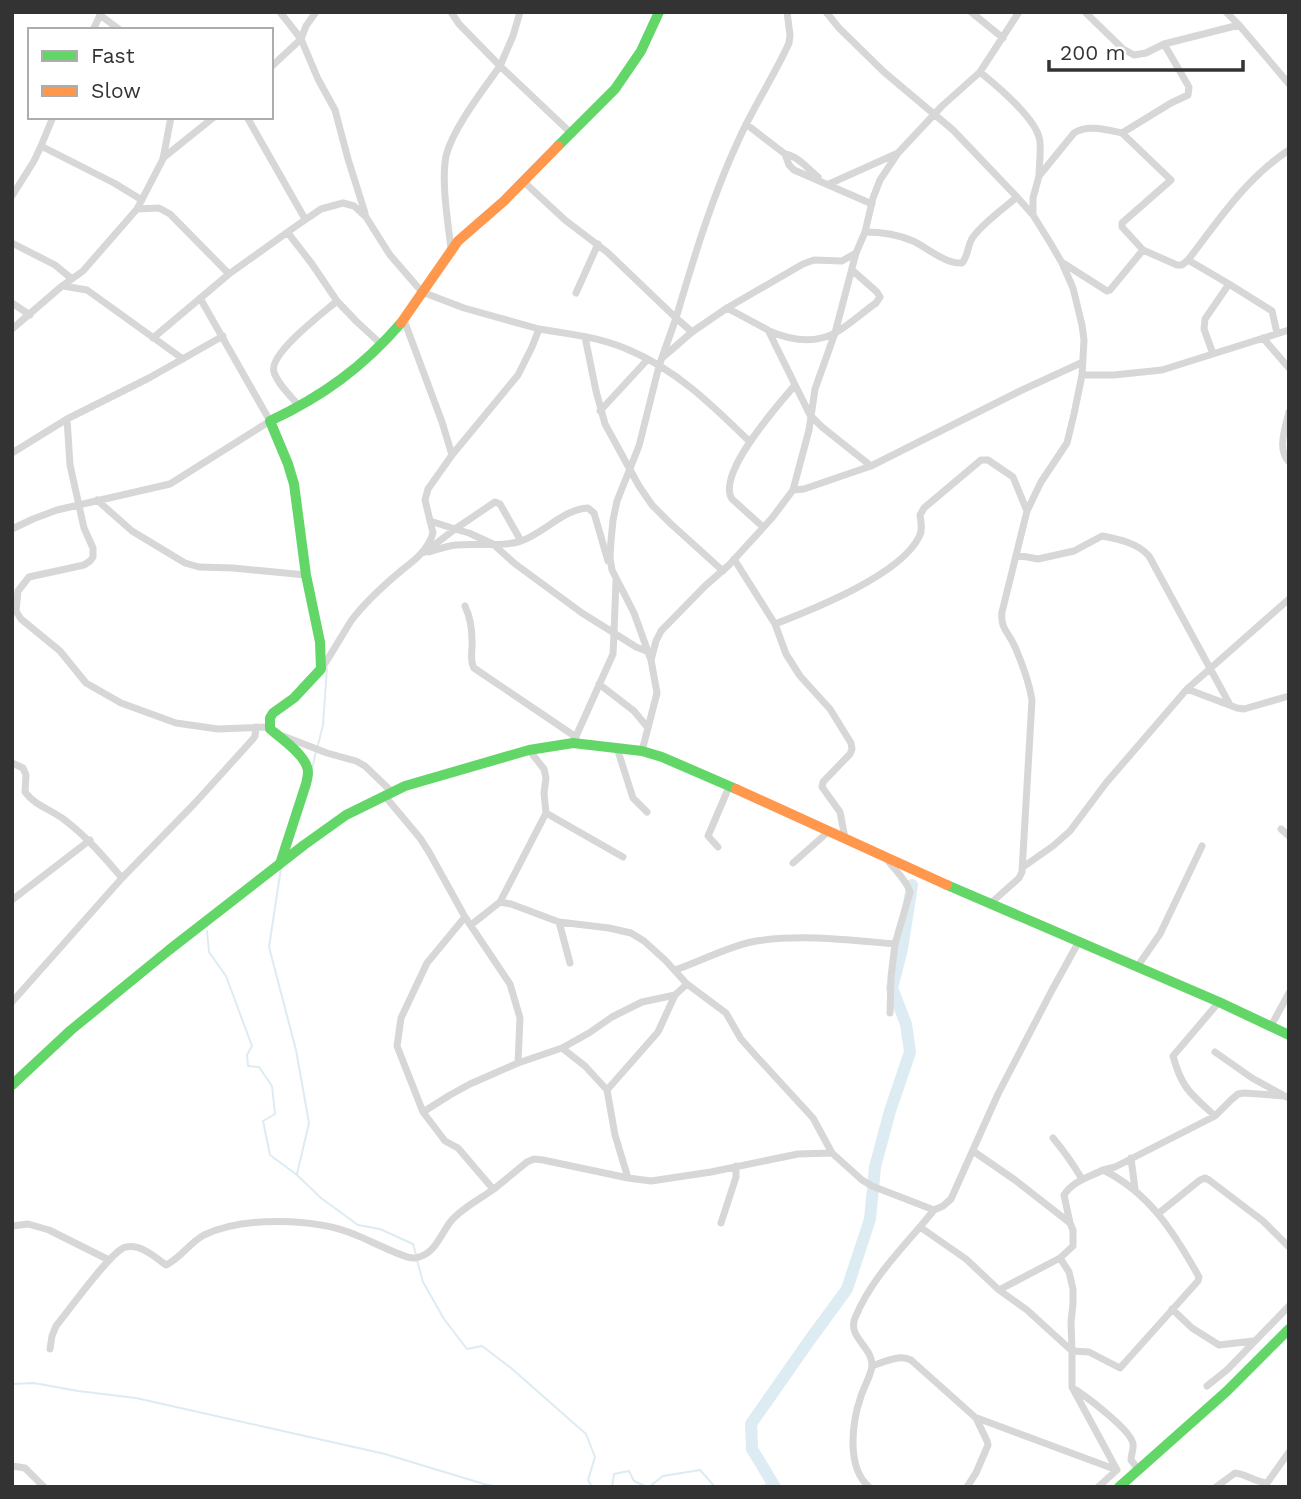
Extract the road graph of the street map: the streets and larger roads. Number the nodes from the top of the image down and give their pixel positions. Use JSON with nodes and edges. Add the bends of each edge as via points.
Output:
{"nodes":[{"id":1,"x":280,"y":12,"type":"edge"},
{"id":2,"x":316,"y":12,"type":"edge"},
{"id":3,"x":451,"y":12,"type":"edge"},
{"id":4,"x":520,"y":12,"type":"edge"},
{"id":5,"x":659,"y":12,"type":"edge"},
{"id":6,"x":787,"y":12,"type":"edge"},
{"id":7,"x":826,"y":12,"type":"edge"},
{"id":8,"x":971,"y":12,"type":"edge"},
{"id":9,"x":1019,"y":12,"type":"edge"},
{"id":10,"x":1085,"y":12,"type":"edge"},
{"id":11,"x":1226,"y":12,"type":"edge"},
{"id":12,"x":100,"y":14,"type":"edge"},
{"id":13,"x":1239,"y":25,"type":"junction"},
{"id":14,"x":118,"y":28,"type":"edge"},
{"id":15,"x":1003,"y":37,"type":"junction"},
{"id":16,"x":301,"y":40,"type":"junction"},
{"id":17,"x":1164,"y":44,"type":"junction"},
{"id":18,"x":273,"y":65,"type":"edge"},
{"id":19,"x":500,"y":66,"type":"junction"},
{"id":20,"x":980,"y":72,"type":"junction"},
{"id":21,"x":1289,"y":84,"type":"edge"},
{"id":22,"x":935,"y":113,"type":"junction"},
{"id":23,"x":52,"y":119,"type":"edge"},
{"id":24,"x":171,"y":119,"type":"edge"},
{"id":25,"x":212,"y":119,"type":"edge"},
{"id":26,"x":248,"y":119,"type":"edge"},
{"id":27,"x":746,"y":124,"type":"junction"},
{"id":28,"x":1122,"y":133,"type":"junction"},
{"id":29,"x":572,"y":134,"type":"junction"},
{"id":30,"x":41,"y":146,"type":"junction"},
{"id":31,"x":1289,"y":150,"type":"edge"},
{"id":32,"x":898,"y":153,"type":"junction"},
{"id":33,"x":163,"y":159,"type":"junction"},
{"id":34,"x":1039,"y":176,"type":"junction"},
{"id":35,"x":524,"y":182,"type":"junction"},
{"id":36,"x":826,"y":183,"type":"junction"},
{"id":37,"x":12,"y":196,"type":"edge"},
{"id":38,"x":1017,"y":197,"type":"junction"},
{"id":39,"x":142,"y":200,"type":"junction"},
{"id":40,"x":872,"y":204,"type":"junction"},
{"id":41,"x":137,"y":209,"type":"junction"},
{"id":42,"x":1032,"y":215,"type":"junction"},
{"id":43,"x":366,"y":217,"type":"junction"},
{"id":44,"x":305,"y":219,"type":"junction"},
{"id":45,"x":865,"y":232,"type":"junction"},
{"id":46,"x":288,"y":233,"type":"junction"},
{"id":47,"x":12,"y":243,"type":"edge"},
{"id":48,"x":598,"y":244,"type":"junction"},
{"id":49,"x":451,"y":249,"type":"junction"},
{"id":50,"x":1143,"y":250,"type":"junction"},
{"id":51,"x":856,"y":253,"type":"junction"},
{"id":52,"x":1188,"y":261,"type":"junction"},
{"id":53,"x":1062,"y":263,"type":"junction"},
{"id":54,"x":852,"y":270,"type":"junction"},
{"id":55,"x":229,"y":274,"type":"junction"},
{"id":56,"x":72,"y":279,"type":"junction"},
{"id":57,"x":1229,"y":284,"type":"junction"},
{"id":58,"x":62,"y":286,"type":"junction"},
{"id":59,"x":422,"y":292,"type":"junction"},
{"id":60,"x":576,"y":293,"type":"dead end"},
{"id":61,"x":200,"y":298,"type":"junction"},
{"id":62,"x":337,"y":301,"type":"junction"},
{"id":63,"x":12,"y":303,"type":"edge"},
{"id":64,"x":727,"y":308,"type":"junction"},
{"id":65,"x":30,"y":315,"type":"junction"},
{"id":66,"x":676,"y":318,"type":"junction"},
{"id":67,"x":404,"y":320,"type":"junction"},
{"id":68,"x":1289,"y":323,"type":"edge"},
{"id":69,"x":12,"y":329,"type":"edge"},
{"id":70,"x":539,"y":329,"type":"junction"},
{"id":71,"x":768,"y":330,"type":"junction"},
{"id":72,"x":1284,"y":331,"type":"edge"},
{"id":73,"x":692,"y":332,"type":"junction"},
{"id":74,"x":835,"y":333,"type":"junction"},
{"id":75,"x":223,"y":336,"type":"junction"},
{"id":76,"x":585,"y":337,"type":"junction"},
{"id":77,"x":153,"y":338,"type":"junction"},
{"id":78,"x":1263,"y":338,"type":"junction"},
{"id":79,"x":383,"y":345,"type":"junction"},
{"id":80,"x":1213,"y":354,"type":"junction"},
{"id":81,"x":183,"y":359,"type":"junction"},
{"id":82,"x":648,"y":359,"type":"junction"},
{"id":83,"x":660,"y":362,"type":"junction"},
{"id":84,"x":1083,"y":362,"type":"junction"},
{"id":85,"x":1289,"y":368,"type":"edge"},
{"id":86,"x":1082,"y":375,"type":"junction"},
{"id":87,"x":795,"y":385,"type":"junction"},
{"id":88,"x":300,"y":407,"type":"junction"},
{"id":89,"x":600,"y":411,"type":"junction"},
{"id":90,"x":1289,"y":412,"type":"edge"},
{"id":91,"x":810,"y":415,"type":"junction"},
{"id":92,"x":68,"y":419,"type":"junction"},
{"id":93,"x":270,"y":421,"type":"junction"},
{"id":94,"x":750,"y":442,"type":"junction"},
{"id":95,"x":12,"y":453,"type":"edge"},
{"id":96,"x":452,"y":455,"type":"junction"},
{"id":97,"x":1289,"y":462,"type":"edge"},
{"id":98,"x":871,"y":466,"type":"junction"},
{"id":99,"x":630,"y":469,"type":"junction"},
{"id":100,"x":793,"y":490,"type":"junction"},
{"id":101,"x":97,"y":500,"type":"junction"},
{"id":102,"x":80,"y":504,"type":"junction"},
{"id":103,"x":1027,"y":511,"type":"junction"},
{"id":104,"x":430,"y":521,"type":"junction"},
{"id":105,"x":763,"y":527,"type":"junction"},
{"id":106,"x":455,"y":528,"type":"junction"},
{"id":107,"x":12,"y":529,"type":"edge"},
{"id":108,"x":521,"y":541,"type":"junction"},
{"id":109,"x":493,"y":544,"type":"junction"},
{"id":110,"x":422,"y":554,"type":"junction"},
{"id":111,"x":1016,"y":555,"type":"junction"},
{"id":112,"x":734,"y":559,"type":"junction"},
{"id":113,"x":610,"y":565,"type":"junction"},
{"id":114,"x":723,"y":571,"type":"junction"},
{"id":115,"x":306,"y":575,"type":"junction"},
{"id":116,"x":616,"y":581,"type":"junction"},
{"id":117,"x":1289,"y":599,"type":"edge"},
{"id":118,"x":465,"y":606,"type":"dead end"},
{"id":119,"x":775,"y":624,"type":"junction"},
{"id":120,"x":614,"y":633,"type":"junction"},
{"id":121,"x":649,"y":652,"type":"junction"},
{"id":122,"x":651,"y":660,"type":"junction"},
{"id":123,"x":1210,"y":668,"type":"junction"},
{"id":124,"x":321,"y":669,"type":"junction"},
{"id":125,"x":599,"y":684,"type":"junction"},
{"id":126,"x":1188,"y":689,"type":"junction"},
{"id":127,"x":1289,"y":696,"type":"edge"},
{"id":128,"x":1230,"y":705,"type":"junction"},
{"id":129,"x":256,"y":727,"type":"junction"},
{"id":130,"x":648,"y":728,"type":"junction"},
{"id":131,"x":271,"y":730,"type":"junction"},
{"id":132,"x":574,"y":740,"type":"junction"},
{"id":133,"x":617,"y":747,"type":"junction"},
{"id":134,"x":529,"y":750,"type":"junction"},
{"id":135,"x":642,"y":751,"type":"junction"},
{"id":136,"x":12,"y":762,"type":"edge"},
{"id":137,"x":729,"y":787,"type":"junction"},
{"id":138,"x":388,"y":794,"type":"junction"},
{"id":139,"x":647,"y":812,"type":"dead end"},
{"id":140,"x":546,"y":813,"type":"junction"},
{"id":141,"x":1281,"y":829,"type":"dead end"},
{"id":142,"x":829,"y":831,"type":"junction"},
{"id":143,"x":1289,"y":836,"type":"edge"},
{"id":144,"x":845,"y":838,"type":"junction"},
{"id":145,"x":90,"y":840,"type":"junction"},
{"id":146,"x":1202,"y":846,"type":"dead end"},
{"id":147,"x":718,"y":847,"type":"dead end"},
{"id":148,"x":624,"y":857,"type":"dead end"},
{"id":149,"x":885,"y":858,"type":"junction"},
{"id":150,"x":793,"y":863,"type":"dead end"},
{"id":151,"x":280,"y":864,"type":"junction"},
{"id":152,"x":1023,"y":867,"type":"junction"},
{"id":153,"x":122,"y":878,"type":"junction"},
{"id":154,"x":12,"y":900,"type":"edge"},
{"id":155,"x":500,"y":902,"type":"junction"},
{"id":156,"x":991,"y":903,"type":"junction"},
{"id":157,"x":465,"y":917,"type":"junction"},
{"id":158,"x":559,"y":922,"type":"junction"},
{"id":159,"x":471,"y":925,"type":"junction"},
{"id":160,"x":1079,"y":943,"type":"junction"},
{"id":161,"x":895,"y":944,"type":"junction"},
{"id":162,"x":570,"y":963,"type":"dead end"},
{"id":163,"x":1137,"y":967,"type":"junction"},
{"id":164,"x":675,"y":970,"type":"junction"},
{"id":165,"x":687,"y":984,"type":"junction"},
{"id":166,"x":1289,"y":993,"type":"edge"},
{"id":167,"x":675,"y":995,"type":"junction"},
{"id":168,"x":12,"y":1002,"type":"edge"},
{"id":169,"x":1219,"y":1002,"type":"junction"},
{"id":170,"x":890,"y":1013,"type":"dead end"},
{"id":171,"x":1271,"y":1026,"type":"junction"},
{"id":172,"x":1289,"y":1035,"type":"edge"},
{"id":173,"x":562,"y":1048,"type":"junction"},
{"id":174,"x":1215,"y":1052,"type":"dead end"},
{"id":175,"x":519,"y":1063,"type":"junction"},
{"id":176,"x":12,"y":1085,"type":"edge"},
{"id":177,"x":607,"y":1090,"type":"junction"},
{"id":178,"x":1287,"y":1097,"type":"edge"},
{"id":179,"x":423,"y":1112,"type":"junction"},
{"id":180,"x":1215,"y":1116,"type":"junction"},
{"id":181,"x":1053,"y":1138,"type":"dead end"},
{"id":182,"x":973,"y":1151,"type":"junction"},
{"id":183,"x":832,"y":1153,"type":"junction"},
{"id":184,"x":1131,"y":1158,"type":"junction"},
{"id":185,"x":736,"y":1166,"type":"junction"},
{"id":186,"x":1103,"y":1170,"type":"junction"},
{"id":187,"x":628,"y":1178,"type":"junction"},
{"id":188,"x":1082,"y":1180,"type":"junction"},
{"id":189,"x":494,"y":1189,"type":"junction"},
{"id":190,"x":1136,"y":1191,"type":"junction"},
{"id":191,"x":934,"y":1210,"type":"junction"},
{"id":192,"x":1158,"y":1213,"type":"junction"},
{"id":193,"x":721,"y":1223,"type":"dead end"},
{"id":194,"x":1070,"y":1223,"type":"junction"},
{"id":195,"x":12,"y":1226,"type":"edge"},
{"id":196,"x":920,"y":1227,"type":"junction"},
{"id":197,"x":1289,"y":1247,"type":"edge"},
{"id":198,"x":1060,"y":1258,"type":"junction"},
{"id":199,"x":109,"y":1260,"type":"junction"},
{"id":200,"x":999,"y":1290,"type":"junction"},
{"id":201,"x":1289,"y":1307,"type":"edge"},
{"id":202,"x":1172,"y":1309,"type":"junction"},
{"id":203,"x":1279,"y":1317,"type":"junction"},
{"id":204,"x":1289,"y":1328,"type":"edge"},
{"id":205,"x":1255,"y":1341,"type":"junction"},
{"id":206,"x":50,"y":1349,"type":"dead end"},
{"id":207,"x":1072,"y":1351,"type":"junction"},
{"id":208,"x":872,"y":1366,"type":"junction"},
{"id":209,"x":1072,"y":1387,"type":"junction"},
{"id":210,"x":1207,"y":1387,"type":"dead end"},
{"id":211,"x":976,"y":1418,"type":"junction"},
{"id":212,"x":1289,"y":1452,"type":"edge"},
{"id":213,"x":12,"y":1466,"type":"edge"},
{"id":214,"x":1138,"y":1469,"type":"junction"},
{"id":215,"x":1117,"y":1470,"type":"junction"},
{"id":216,"x":43,"y":1486,"type":"edge"},
{"id":217,"x":869,"y":1487,"type":"edge"},
{"id":218,"x":967,"y":1487,"type":"edge"},
{"id":219,"x":1098,"y":1487,"type":"edge"},
{"id":220,"x":1119,"y":1487,"type":"edge"},
{"id":221,"x":1216,"y":1487,"type":"edge"}],
"edges":[{"from":1,"to":16,"type":"street"},
{"from":2,"to":16,"type":"street"},
{"from":3,"to":19,"type":"street"},
{"from":4,"to":19,"type":"street"},
{"from":5,"to":29,"type":"street","via":[[625,76]]},
{"from":6,"to":27,"type":"street","via":[[789,43]]},
{"from":7,"to":22,"type":"street","via":[[884,72]]},
{"from":8,"to":15,"type":"street"},
{"from":9,"to":15,"type":"street"},
{"from":10,"to":17,"type":"street","via":[[1130,54],[1146,53]]},
{"from":11,"to":13,"type":"street"},
{"from":12,"to":14,"type":"street"},
{"from":13,"to":17,"type":"street"},
{"from":13,"to":21,"type":"street"},
{"from":15,"to":20,"type":"street"},
{"from":16,"to":18,"type":"street"},
{"from":16,"to":43,"type":"street","via":[[335,110]]},
{"from":17,"to":28,"type":"street","via":[[1189,87],[1188,95]]},
{"from":19,"to":29,"type":"street"},
{"from":19,"to":49,"type":"street","via":[[460,126],[446,158]]},
{"from":20,"to":22,"type":"street"},
{"from":20,"to":34,"type":"street","via":[[1033,126],[1039,137]]},
{"from":22,"to":32,"type":"street"},
{"from":22,"to":38,"type":"street"},
{"from":23,"to":30,"type":"street"},
{"from":24,"to":33,"type":"street"},
{"from":25,"to":33,"type":"street"},
{"from":26,"to":44,"type":"street"},
{"from":27,"to":36,"type":"street","via":[[785,154],[794,170]]},
{"from":27,"to":66,"type":"street","via":[[706,220]]},
{"from":28,"to":34,"type":"street","via":[[1077,130]]},
{"from":28,"to":50,"type":"street","via":[[1171,180],[1122,223]]},
{"from":29,"to":35,"type":"street"},
{"from":30,"to":37,"type":"street"},
{"from":30,"to":39,"type":"street"},
{"from":31,"to":52,"type":"street","via":[[1246,186]]},
{"from":32,"to":36,"type":"street"},
{"from":32,"to":40,"type":"street","via":[[880,180]]},
{"from":33,"to":39,"type":"street"},
{"from":34,"to":42,"type":"street"},
{"from":35,"to":48,"type":"street"},
{"from":35,"to":49,"type":"street"},
{"from":36,"to":40,"type":"street"},
{"from":38,"to":42,"type":"street"},
{"from":38,"to":45,"type":"street","via":[[975,235],[962,264],[898,235]]},
{"from":39,"to":41,"type":"street"},
{"from":40,"to":45,"type":"street"},
{"from":41,"to":55,"type":"street","via":[[159,208],[170,214]]},
{"from":41,"to":56,"type":"street"},
{"from":42,"to":53,"type":"street"},
{"from":43,"to":44,"type":"street","via":[[343,203]]},
{"from":43,"to":59,"type":"street","via":[[390,255]]},
{"from":44,"to":46,"type":"street"},
{"from":45,"to":51,"type":"street"},
{"from":46,"to":55,"type":"street"},
{"from":46,"to":62,"type":"street"},
{"from":47,"to":56,"type":"street"},
{"from":48,"to":60,"type":"street"},
{"from":48,"to":66,"type":"street"},
{"from":49,"to":59,"type":"street"},
{"from":50,"to":52,"type":"street","via":[[1177,265]]},
{"from":50,"to":53,"type":"street","via":[[1107,291]]},
{"from":51,"to":54,"type":"street"},
{"from":51,"to":64,"type":"street","via":[[842,261],[808,262]]},
{"from":52,"to":57,"type":"street"},
{"from":53,"to":84,"type":"street","via":[[1082,325]]},
{"from":54,"to":74,"type":"street"},
{"from":54,"to":74,"type":"street","via":[[880,298]]},
{"from":55,"to":61,"type":"street"},
{"from":56,"to":58,"type":"street"},
{"from":57,"to":72,"type":"street","via":[[1272,311]]},
{"from":57,"to":80,"type":"street","via":[[1205,319]]},
{"from":58,"to":65,"type":"street"},
{"from":58,"to":77,"type":"street","via":[[87,290]]},
{"from":59,"to":67,"type":"street"},
{"from":59,"to":70,"type":"street"},
{"from":61,"to":75,"type":"street"},
{"from":61,"to":77,"type":"street"},
{"from":62,"to":79,"type":"street"},
{"from":62,"to":88,"type":"street","via":[[289,343],[274,363],[274,373]]},
{"from":63,"to":65,"type":"street"},
{"from":64,"to":71,"type":"street"},
{"from":64,"to":73,"type":"street"},
{"from":65,"to":69,"type":"street"},
{"from":66,"to":73,"type":"street"},
{"from":66,"to":83,"type":"street"},
{"from":67,"to":79,"type":"street"},
{"from":67,"to":96,"type":"street"},
{"from":68,"to":72,"type":"street"},
{"from":70,"to":76,"type":"street"},
{"from":70,"to":96,"type":"street","via":[[518,375]]},
{"from":71,"to":74,"type":"street","via":[[804,340]]},
{"from":71,"to":87,"type":"street"},
{"from":72,"to":78,"type":"street"},
{"from":73,"to":83,"type":"street"},
{"from":74,"to":91,"type":"street"},
{"from":75,"to":81,"type":"street"},
{"from":75,"to":93,"type":"street"},
{"from":76,"to":82,"type":"street"},
{"from":76,"to":89,"type":"street"},
{"from":77,"to":81,"type":"street"},
{"from":78,"to":80,"type":"street"},
{"from":78,"to":85,"type":"street"},
{"from":79,"to":88,"type":"street"},
{"from":80,"to":86,"type":"street","via":[[1162,370]]},
{"from":81,"to":92,"type":"street"},
{"from":82,"to":83,"type":"street"},
{"from":82,"to":89,"type":"street"},
{"from":83,"to":94,"type":"street"},
{"from":83,"to":99,"type":"street"},
{"from":84,"to":86,"type":"street"},
{"from":84,"to":98,"type":"street"},
{"from":86,"to":103,"type":"street","via":[[1067,443]]},
{"from":87,"to":91,"type":"street"},
{"from":87,"to":94,"type":"street"},
{"from":88,"to":93,"type":"street"},
{"from":89,"to":99,"type":"street"},
{"from":90,"to":97,"type":"street","via":[[1282,450]]},
{"from":91,"to":98,"type":"street"},
{"from":91,"to":100,"type":"street"},
{"from":92,"to":95,"type":"street"},
{"from":92,"to":102,"type":"street","via":[[70,465]]},
{"from":93,"to":101,"type":"street","via":[[170,484]]},
{"from":93,"to":115,"type":"street","via":[[294,484]]},
{"from":94,"to":105,"type":"street","via":[[729,485],[729,495]]},
{"from":96,"to":104,"type":"street","via":[[426,495]]},
{"from":98,"to":100,"type":"street"},
{"from":99,"to":113,"type":"street","via":[[612,520]]},
{"from":99,"to":114,"type":"street","via":[[652,505]]},
{"from":100,"to":105,"type":"street"},
{"from":101,"to":102,"type":"street"},
{"from":101,"to":115,"type":"street","via":[[132,531],[186,563]]},
{"from":102,"to":107,"type":"street"},
{"from":102,"to":129,"type":"street","via":[[93,556],[84,565],[29,577],[16,600],[21,619],[53,644],[86,683],[121,703],[176,723],[218,729]]},
{"from":103,"to":111,"type":"street"},
{"from":103,"to":119,"type":"street","via":[[1013,477],[981,460],[924,508],[920,535],[902,558],[821,607]]},
{"from":104,"to":106,"type":"street"},
{"from":104,"to":110,"type":"street","via":[[433,533]]},
{"from":105,"to":112,"type":"street"},
{"from":106,"to":108,"type":"street","via":[[497,503]]},
{"from":106,"to":109,"type":"street"},
{"from":106,"to":110,"type":"street"},
{"from":108,"to":109,"type":"street"},
{"from":108,"to":113,"type":"street","via":[[588,508],[594,513]]},
{"from":109,"to":110,"type":"street","via":[[457,545]]},
{"from":109,"to":120,"type":"street"},
{"from":110,"to":124,"type":"street","via":[[369,601]]},
{"from":111,"to":123,"type":"street","via":[[1038,559],[1074,551],[1102,536],[1144,549]]},
{"from":111,"to":152,"type":"street","via":[[1001,620],[1032,700]]},
{"from":112,"to":114,"type":"street"},
{"from":112,"to":119,"type":"street"},
{"from":113,"to":116,"type":"street"},
{"from":114,"to":122,"type":"street","via":[[661,631]]},
{"from":115,"to":124,"type":"street"},
{"from":116,"to":120,"type":"street"},
{"from":116,"to":121,"type":"street"},
{"from":117,"to":123,"type":"street"},
{"from":118,"to":132,"type":"street","via":[[474,668]]},
{"from":119,"to":144,"type":"street","via":[[800,676],[830,709],[851,743],[850,754],[822,788],[840,812]]},
{"from":120,"to":121,"type":"street"},
{"from":120,"to":125,"type":"street","via":[[613,653]]},
{"from":121,"to":122,"type":"street"},
{"from":122,"to":130,"type":"street","via":[[656,693]]},
{"from":123,"to":126,"type":"street"},
{"from":123,"to":128,"type":"street"},
{"from":124,"to":131,"type":"street","via":[[273,713]]},
{"from":125,"to":130,"type":"street"},
{"from":125,"to":132,"type":"street"},
{"from":126,"to":128,"type":"street"},
{"from":126,"to":152,"type":"street","via":[[1070,831]]},
{"from":127,"to":128,"type":"street","via":[[1251,708]]},
{"from":129,"to":131,"type":"street"},
{"from":129,"to":153,"type":"street","via":[[255,736]]},
{"from":130,"to":135,"type":"street"},
{"from":131,"to":138,"type":"street","via":[[356,761]]},
{"from":131,"to":151,"type":"street","via":[[301,758],[309,773]]},
{"from":132,"to":133,"type":"street"},
{"from":132,"to":134,"type":"street"},
{"from":133,"to":135,"type":"street"},
{"from":133,"to":139,"type":"street","via":[[633,798]]},
{"from":134,"to":138,"type":"street"},
{"from":134,"to":140,"type":"street","via":[[544,769]]},
{"from":135,"to":137,"type":"street"},
{"from":136,"to":145,"type":"street","via":[[23,768],[25,792],[30,798]]},
{"from":137,"to":142,"type":"street"},
{"from":137,"to":147,"type":"street","via":[[708,836]]},
{"from":138,"to":151,"type":"street","via":[[346,815]]},
{"from":138,"to":157,"type":"street","via":[[429,852]]},
{"from":140,"to":148,"type":"street"},
{"from":140,"to":155,"type":"street"},
{"from":141,"to":143,"type":"street"},
{"from":142,"to":144,"type":"street"},
{"from":142,"to":150,"type":"street"},
{"from":144,"to":149,"type":"street"},
{"from":145,"to":153,"type":"street"},
{"from":145,"to":154,"type":"street"},
{"from":146,"to":163,"type":"street","via":[[1160,934]]},
{"from":149,"to":156,"type":"street"},
{"from":149,"to":161,"type":"street","via":[[910,892]]},
{"from":151,"to":176,"type":"street","via":[[71,1030]]},
{"from":152,"to":156,"type":"street","via":[[1021,876]]},
{"from":153,"to":168,"type":"street"},
{"from":155,"to":158,"type":"street"},
{"from":155,"to":159,"type":"street"},
{"from":156,"to":160,"type":"street"},
{"from":157,"to":159,"type":"street"},
{"from":157,"to":179,"type":"street","via":[[427,963],[401,1018],[398,1050]]},
{"from":158,"to":162,"type":"street"},
{"from":158,"to":164,"type":"street","via":[[631,933]]},
{"from":159,"to":175,"type":"street","via":[[513,992],[520,1018]]},
{"from":160,"to":163,"type":"street"},
{"from":160,"to":182,"type":"street","via":[[998,1094]]},
{"from":161,"to":164,"type":"street","via":[[831,938],[765,940]]},
{"from":161,"to":170,"type":"street"},
{"from":163,"to":169,"type":"street"},
{"from":164,"to":165,"type":"street"},
{"from":165,"to":167,"type":"street"},
{"from":165,"to":183,"type":"street","via":[[726,1013],[741,1039],[813,1118]]},
{"from":166,"to":171,"type":"street"},
{"from":167,"to":173,"type":"street","via":[[642,1002]]},
{"from":167,"to":177,"type":"street","via":[[658,1032]]},
{"from":169,"to":171,"type":"street"},
{"from":169,"to":180,"type":"street","via":[[1173,1056],[1185,1087]]},
{"from":171,"to":172,"type":"street"},
{"from":173,"to":175,"type":"street"},
{"from":173,"to":177,"type":"street"},
{"from":174,"to":178,"type":"street"},
{"from":175,"to":179,"type":"street","via":[[470,1084]]},
{"from":177,"to":187,"type":"street"},
{"from":178,"to":180,"type":"street","via":[[1238,1094]]},
{"from":179,"to":189,"type":"street"},
{"from":180,"to":184,"type":"street"},
{"from":181,"to":188,"type":"street"},
{"from":182,"to":191,"type":"street","via":[[951,1199]]},
{"from":182,"to":194,"type":"street"},
{"from":183,"to":185,"type":"street","via":[[798,1154]]},
{"from":183,"to":191,"type":"street","via":[[872,1186]]},
{"from":184,"to":186,"type":"street"},
{"from":184,"to":190,"type":"street"},
{"from":185,"to":187,"type":"street","via":[[651,1181]]},
{"from":185,"to":193,"type":"street"},
{"from":186,"to":188,"type":"street"},
{"from":186,"to":190,"type":"street"},
{"from":187,"to":189,"type":"street","via":[[534,1159]]},
{"from":188,"to":194,"type":"street","via":[[1064,1195]]},
{"from":189,"to":199,"type":"street","via":[[453,1219],[432,1251],[414,1259],[325,1225],[263,1222],[202,1236],[166,1265],[130,1246]]},
{"from":190,"to":192,"type":"street"},
{"from":191,"to":196,"type":"street"},
{"from":192,"to":197,"type":"street","via":[[1205,1178]]},
{"from":192,"to":202,"type":"street","via":[[1199,1277]]},
{"from":194,"to":198,"type":"street","via":[[1073,1246]]},
{"from":195,"to":199,"type":"street","via":[[28,1224],[49,1230]]},
{"from":196,"to":200,"type":"street","via":[[966,1259]]},
{"from":196,"to":208,"type":"street","via":[[879,1278],[854,1320],[854,1332],[866,1347]]},
{"from":198,"to":200,"type":"street"},
{"from":198,"to":207,"type":"street","via":[[1073,1289]]},
{"from":199,"to":206,"type":"street","via":[[56,1326]]},
{"from":200,"to":207,"type":"street"},
{"from":201,"to":203,"type":"street"},
{"from":202,"to":205,"type":"street","via":[[1219,1345]]},
{"from":202,"to":207,"type":"street","via":[[1120,1368],[1089,1352]]},
{"from":203,"to":204,"type":"street"},
{"from":203,"to":205,"type":"street"},
{"from":204,"to":214,"type":"street","via":[[1227,1391]]},
{"from":205,"to":210,"type":"street"},
{"from":207,"to":209,"type":"street"},
{"from":208,"to":211,"type":"street","via":[[900,1357],[911,1360]]},
{"from":208,"to":217,"type":"street","via":[[853,1429],[858,1474]]},
{"from":209,"to":214,"type":"street","via":[[1129,1436],[1131,1460]]},
{"from":209,"to":215,"type":"street"},
{"from":211,"to":215,"type":"street"},
{"from":211,"to":218,"type":"street","via":[[988,1445]]},
{"from":212,"to":221,"type":"street","via":[[1267,1483],[1235,1473]]},
{"from":213,"to":216,"type":"street","via":[[25,1468]]},
{"from":214,"to":220,"type":"street"},
{"from":215,"to":219,"type":"street"}]}
